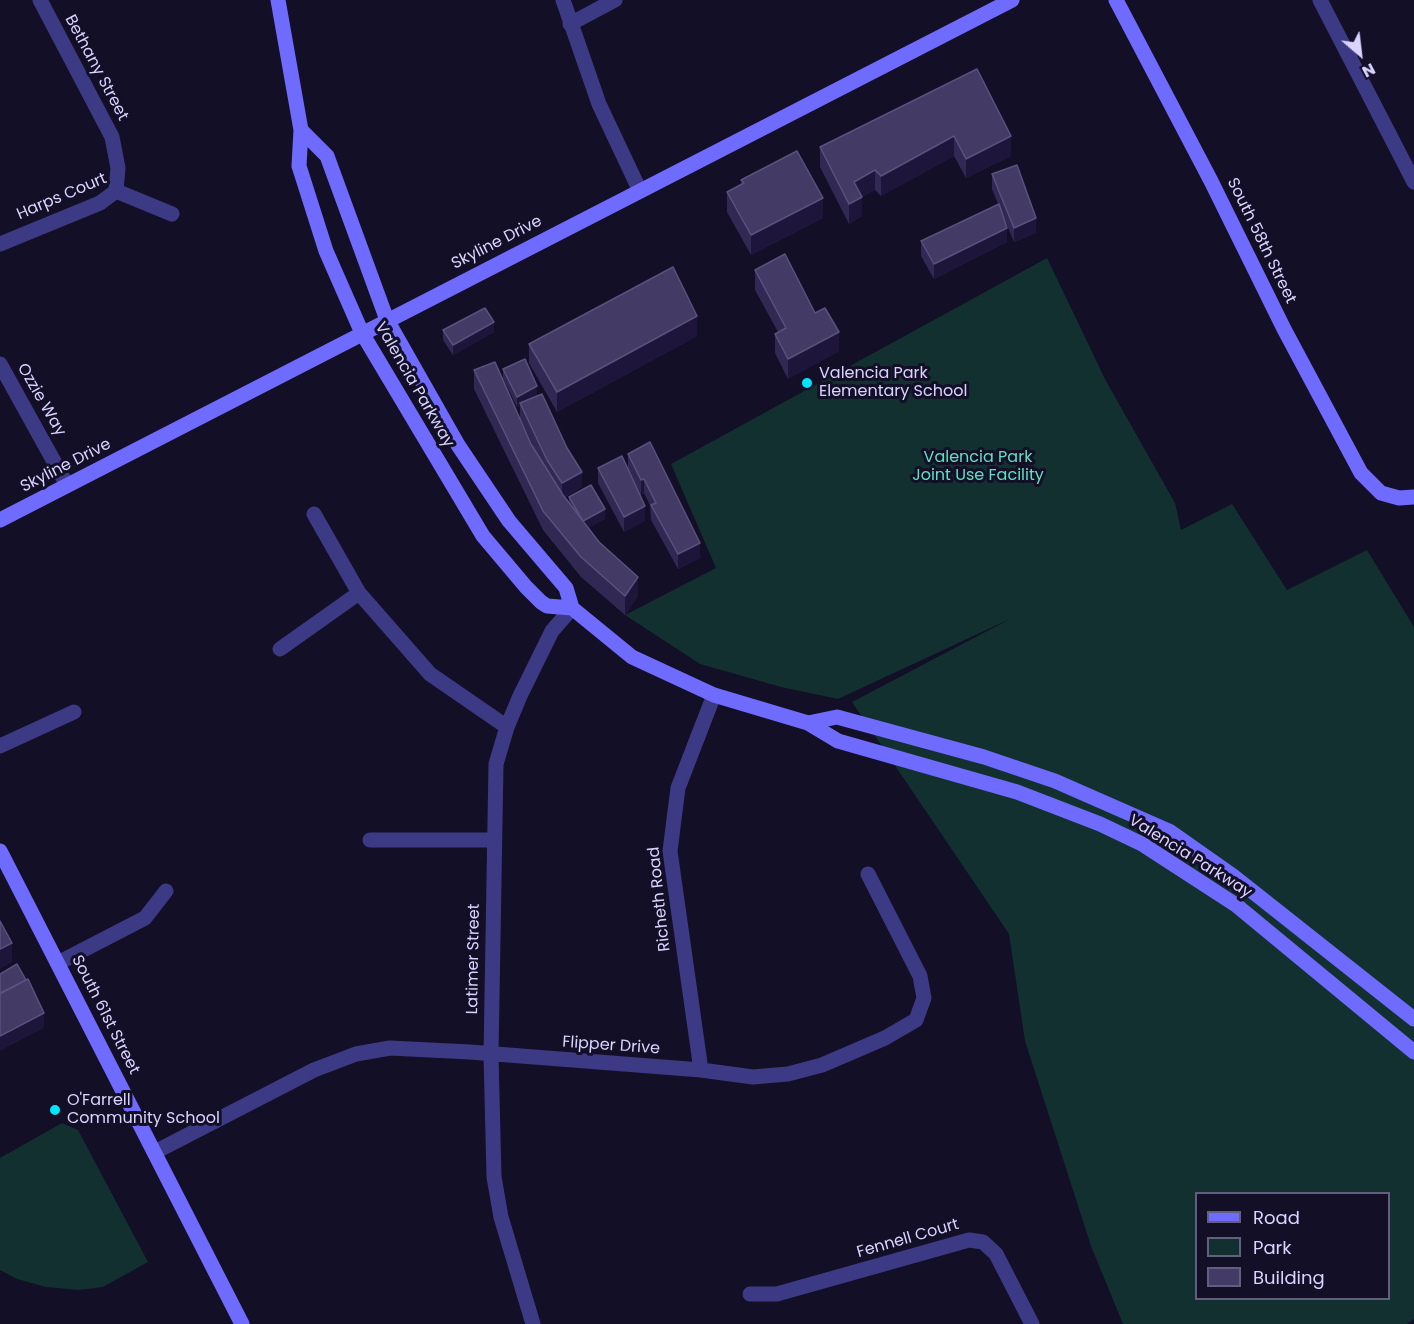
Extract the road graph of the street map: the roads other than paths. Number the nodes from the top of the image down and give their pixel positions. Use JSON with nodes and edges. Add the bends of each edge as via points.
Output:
{"nodes":[{"id":1,"x":40,"y":0,"type":"edge"},
{"id":2,"x":278,"y":0,"type":"edge"},
{"id":3,"x":563,"y":0,"type":"edge"},
{"id":4,"x":615,"y":0,"type":"edge"},
{"id":5,"x":1012,"y":0,"type":"edge"},
{"id":6,"x":1116,"y":0,"type":"edge"},
{"id":7,"x":1320,"y":0,"type":"edge"},
{"id":8,"x":570,"y":24,"type":"junction"},
{"id":9,"x":301,"y":129,"type":"junction"},
{"id":10,"x":1414,"y":182,"type":"edge"},
{"id":11,"x":116,"y":191,"type":"junction"},
{"id":12,"x":640,"y":191,"type":"junction"},
{"id":13,"x":172,"y":214,"type":"dead end"},
{"id":14,"x":0,"y":244,"type":"edge"},
{"id":15,"x":387,"y":320,"type":"junction"},
{"id":16,"x":362,"y":333,"type":"junction"},
{"id":17,"x":0,"y":364,"type":"edge"},
{"id":18,"x":68,"y":486,"type":"junction"},
{"id":19,"x":1414,"y":497,"type":"edge"},
{"id":20,"x":314,"y":514,"type":"dead end"},
{"id":21,"x":0,"y":520,"type":"edge"},
{"id":22,"x":359,"y":593,"type":"junction"},
{"id":23,"x":572,"y":608,"type":"junction"},
{"id":24,"x":280,"y":649,"type":"dead end"},
{"id":25,"x":714,"y":694,"type":"junction"},
{"id":26,"x":74,"y":712,"type":"dead end"},
{"id":27,"x":808,"y":723,"type":"junction"},
{"id":28,"x":507,"y":727,"type":"junction"},
{"id":29,"x":0,"y":746,"type":"edge"},
{"id":30,"x":370,"y":840,"type":"dead end"},
{"id":31,"x":493,"y":840,"type":"junction"},
{"id":32,"x":0,"y":851,"type":"edge"},
{"id":33,"x":868,"y":874,"type":"dead end"},
{"id":34,"x":166,"y":891,"type":"dead end"},
{"id":35,"x":58,"y":963,"type":"junction"},
{"id":36,"x":1414,"y":1019,"type":"edge"},
{"id":37,"x":1414,"y":1052,"type":"edge"},
{"id":38,"x":490,"y":1054,"type":"junction"},
{"id":39,"x":701,"y":1070,"type":"junction"},
{"id":40,"x":155,"y":1152,"type":"junction"},
{"id":41,"x":750,"y":1294,"type":"dead end"},
{"id":42,"x":242,"y":1324,"type":"edge"},
{"id":43,"x":533,"y":1324,"type":"edge"},
{"id":44,"x":1032,"y":1324,"type":"edge"}],
"edges":[{"from":1,"to":11,"type":"street","name":"Bethany Street","via":[[112,137],[118,168]]},
{"from":2,"to":9,"type":"main road","name":"Valencia Parkway"},
{"from":3,"to":8,"type":"street"},
{"from":4,"to":8,"type":"street"},
{"from":5,"to":12,"type":"main road","name":"Skyline Drive"},
{"from":6,"to":19,"type":"main road","name":"South 58th Street","via":[[1361,474],[1381,493]]},
{"from":7,"to":10,"type":"street"},
{"from":8,"to":12,"type":"street","via":[[599,104]]},
{"from":9,"to":15,"type":"main road","name":"Valencia Parkway","via":[[327,156]]},
{"from":9,"to":16,"type":"main road","name":"Valencia Parkway","via":[[299,166],[326,251]]},
{"from":11,"to":13,"type":"street","name":"Harps Court"},
{"from":11,"to":14,"type":"street","name":"Harps Court","via":[[100,203]]},
{"from":12,"to":15,"type":"main road","name":"Skyline Drive"},
{"from":15,"to":16,"type":"main road","name":"Skyline Drive"},
{"from":15,"to":23,"type":"main road","name":"Valencia Parkway","via":[[458,445],[509,521],[566,588]]},
{"from":16,"to":18,"type":"main road","name":"Skyline Drive"},
{"from":16,"to":23,"type":"main road","name":"Valencia Parkway","via":[[483,536],[541,602]]},
{"from":17,"to":18,"type":"street","name":"Ozzie Way"},
{"from":18,"to":21,"type":"main road","name":"Skyline Drive"},
{"from":20,"to":22,"type":"street"},
{"from":22,"to":24,"type":"street"},
{"from":22,"to":28,"type":"street","via":[[430,674]]},
{"from":23,"to":25,"type":"main road","name":"Valencia Parkway","via":[[632,657]]},
{"from":23,"to":28,"type":"street","name":"Latimer Street","via":[[552,631]]},
{"from":25,"to":27,"type":"main road","name":"Valencia Parkway"},
{"from":25,"to":39,"type":"street","name":"Richeth Road","via":[[678,788],[670,851]]},
{"from":26,"to":29,"type":"street"},
{"from":27,"to":36,"type":"main road","name":"Valencia Parkway","via":[[837,717],[984,757],[1055,781],[1169,831],[1233,876]]},
{"from":27,"to":37,"type":"main road","name":"Valencia Parkway","via":[[838,741],[1017,792],[1142,844],[1236,905]]},
{"from":28,"to":31,"type":"street","name":"Latimer Street","via":[[496,764]]},
{"from":30,"to":31,"type":"street"},
{"from":31,"to":38,"type":"street","name":"Latimer Street"},
{"from":32,"to":35,"type":"main road","name":"South 61st Street"},
{"from":33,"to":39,"type":"street","name":"Flipper Drive","via":[[920,976],[924,998],[916,1020],[822,1065],[788,1074],[753,1077]]},
{"from":34,"to":35,"type":"street","via":[[146,918]]},
{"from":35,"to":40,"type":"main road","name":"South 61st Street"},
{"from":38,"to":39,"type":"street","name":"Flipper Drive"},
{"from":38,"to":40,"type":"street","name":"Flipper Drive","via":[[400,1048],[356,1054],[314,1070]]},
{"from":38,"to":43,"type":"street","name":"Latimer Street","via":[[494,1177],[501,1217]]},
{"from":40,"to":42,"type":"main road","name":"South 61st Street"},
{"from":41,"to":44,"type":"street","name":"Fennell Court","via":[[777,1294],[969,1240],[983,1242],[996,1254]]}]}
